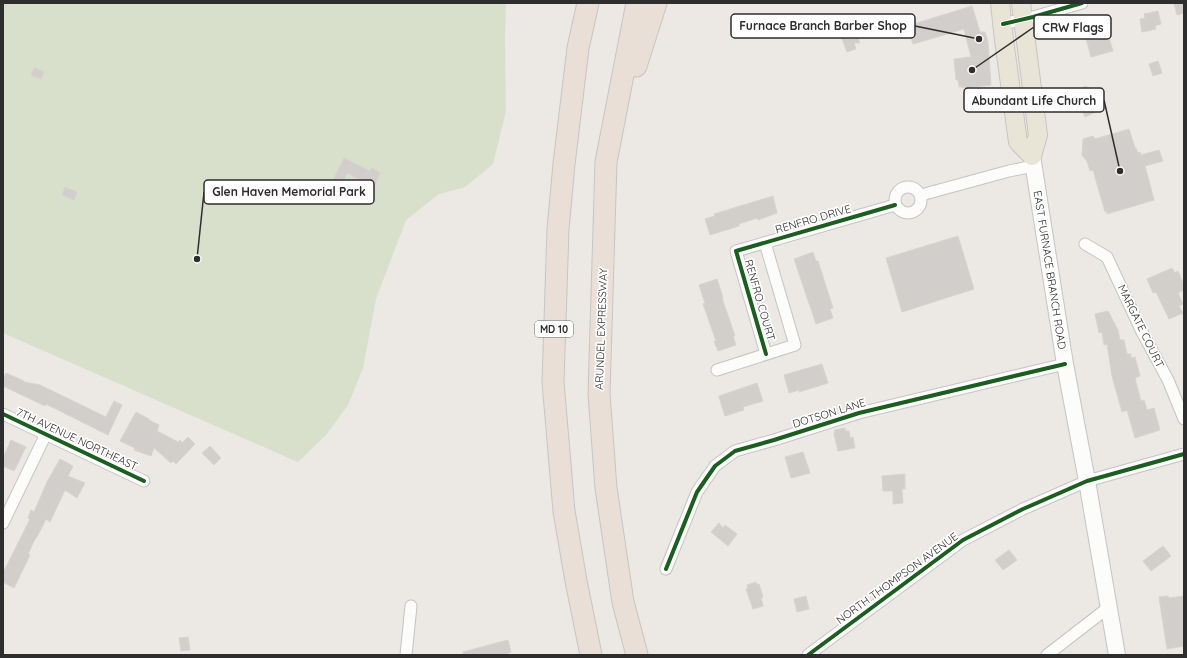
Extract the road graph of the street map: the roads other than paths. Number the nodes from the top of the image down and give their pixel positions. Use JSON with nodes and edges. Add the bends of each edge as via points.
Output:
{"nodes":[{"id":1,"x":588,"y":3,"type":"edge"},
{"id":2,"x":637,"y":3,"type":"edge"},
{"id":3,"x":656,"y":3,"type":"edge"},
{"id":4,"x":1000,"y":3,"type":"edge"},
{"id":5,"x":1082,"y":3,"type":"edge"},
{"id":6,"x":1022,"y":11,"type":"edge"},
{"id":7,"x":1003,"y":24,"type":"junction"},
{"id":8,"x":1033,"y":161,"type":"junction"},
{"id":9,"x":606,"y":162,"type":"junction"},
{"id":10,"x":920,"y":195,"type":"junction"},
{"id":11,"x":894,"y":205,"type":"junction"},
{"id":12,"x":765,"y":243,"type":"junction"},
{"id":13,"x":1085,"y":244,"type":"dead end"},
{"id":14,"x":736,"y":251,"type":"joint"},
{"id":15,"x":766,"y":354,"type":"junction"},
{"id":16,"x":1065,"y":364,"type":"junction"},
{"id":17,"x":717,"y":370,"type":"dead end"},
{"id":18,"x":3,"y":414,"type":"edge"},
{"id":19,"x":1184,"y":419,"type":"edge"},
{"id":20,"x":46,"y":434,"type":"junction"},
{"id":21,"x":1184,"y":454,"type":"edge"},
{"id":22,"x":144,"y":481,"type":"dead end"},
{"id":23,"x":1088,"y":481,"type":"junction"},
{"id":24,"x":3,"y":523,"type":"edge"},
{"id":25,"x":666,"y":569,"type":"dead end"},
{"id":26,"x":411,"y":606,"type":"dead end"},
{"id":27,"x":1109,"y":607,"type":"junction"},
{"id":28,"x":406,"y":655,"type":"edge"},
{"id":29,"x":591,"y":655,"type":"edge"},
{"id":30,"x":637,"y":655,"type":"edge"},
{"id":31,"x":808,"y":655,"type":"edge"},
{"id":32,"x":1047,"y":655,"type":"edge"},
{"id":33,"x":1117,"y":655,"type":"edge"}],
"edges":[{"from":1,"to":29,"type":"highway","number":"MD 10","via":[[578,48],[563,171],[558,229],[553,382],[564,511]]},
{"from":2,"to":9,"type":"highway","name":"ARUNDEL EXPRESSWAY"},
{"from":3,"to":9,"type":"highway","via":[[637,63],[630,99]]},
{"from":4,"to":7,"type":"main road"},
{"from":5,"to":6,"type":"street"},
{"from":6,"to":7,"type":"street"},
{"from":6,"to":8,"type":"main road","name":"EAST FURNACE BRANCH ROAD","via":[[1038,135]]},
{"from":7,"to":8,"type":"main road","via":[[1018,142]]},
{"from":8,"to":10,"type":"street","via":[[1009,171]]},
{"from":8,"to":16,"type":"main road","name":"EAST FURNACE BRANCH ROAD"},
{"from":9,"to":30,"type":"highway","name":"ARUNDEL EXPRESSWAY","via":[[599,394],[606,488],[623,602]]},
{"from":10,"to":11,"type":"street","via":[[915,188],[907,186],[899,189],[894,197]]},
{"from":10,"to":11,"type":"street","via":[[921,204],[916,211],[908,214],[900,212]]},
{"from":11,"to":12,"type":"street","name":"RENFRO DRIVE"},
{"from":12,"to":14,"type":"street","name":"RENFRO DRIVE"},
{"from":12,"to":15,"type":"street","name":"RENFRO COURT","via":[[795,345]]},
{"from":13,"to":19,"type":"street","name":"MARGATE COURT","via":[[1107,257],[1168,380]]},
{"from":14,"to":15,"type":"street","name":"RENFRO COURT"},
{"from":15,"to":17,"type":"street","name":"RENFRO COURT"},
{"from":16,"to":23,"type":"main road","name":"EAST FURNACE BRANCH ROAD"},
{"from":16,"to":25,"type":"street","name":"DOTSON LANE","via":[[858,413],[735,451],[715,466],[697,492]]},
{"from":18,"to":20,"type":"street","name":"7TH AVENUE NORTHEAST"},
{"from":20,"to":22,"type":"street","name":"7TH AVENUE NORTHEAST"},
{"from":20,"to":24,"type":"street"},
{"from":21,"to":23,"type":"street","name":"NORTH THOMPSON AVENUE"},
{"from":23,"to":27,"type":"main road","name":"EAST FURNACE BRANCH ROAD"},
{"from":23,"to":31,"type":"street","name":"NORTH THOMPSON AVENUE","via":[[1023,509],[963,540]]},
{"from":26,"to":28,"type":"street"},
{"from":27,"to":32,"type":"street"},
{"from":27,"to":33,"type":"main road","name":"EAST FURNACE BRANCH ROAD"}]}
